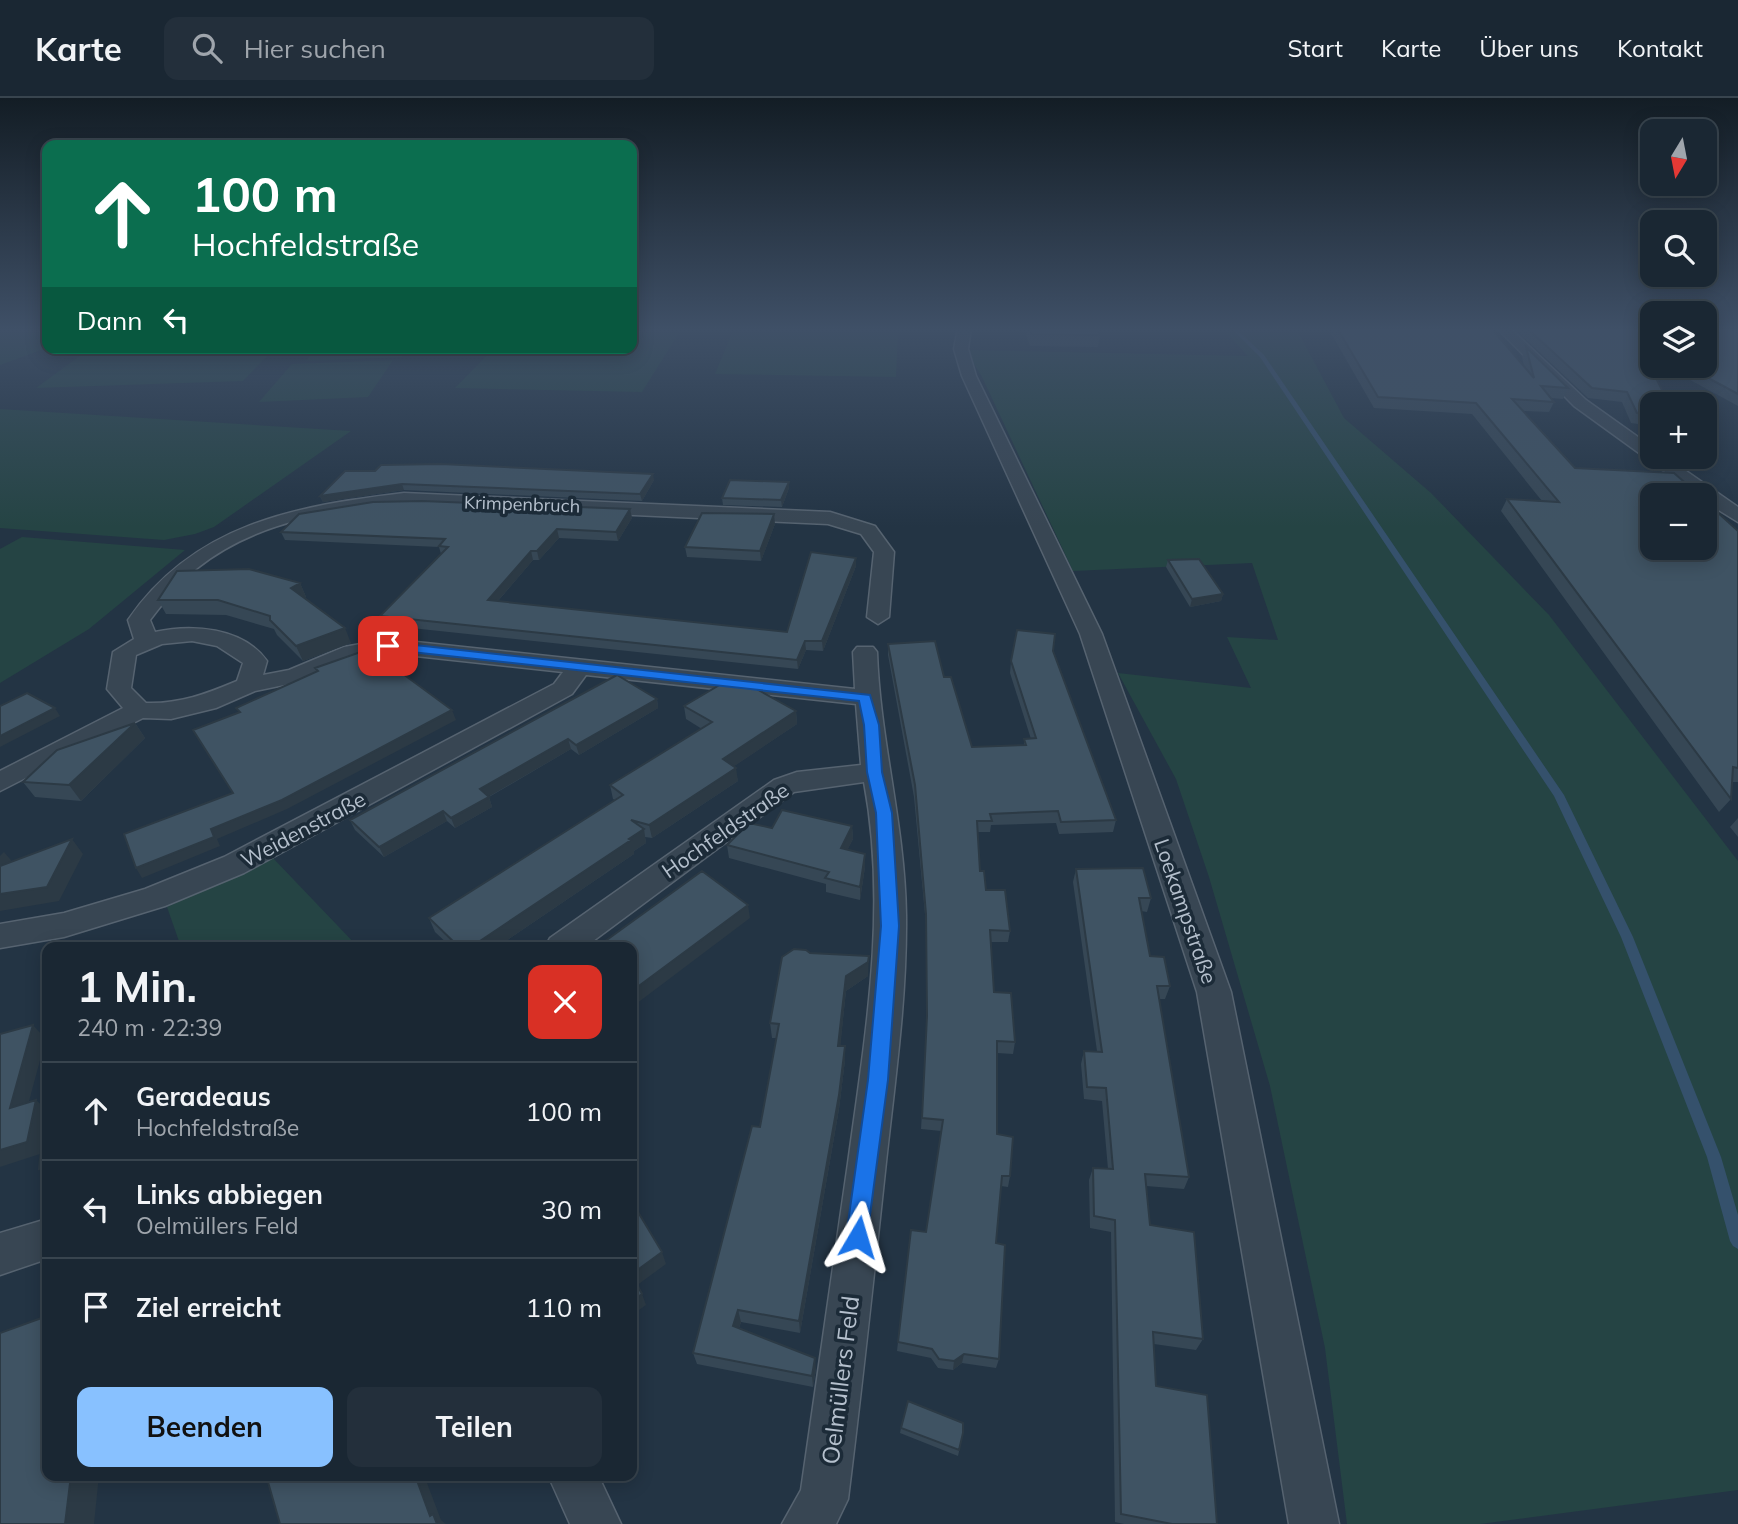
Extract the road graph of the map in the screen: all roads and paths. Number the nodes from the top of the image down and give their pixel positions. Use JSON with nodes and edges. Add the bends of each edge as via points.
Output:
{"nodes":[{"id":1,"x":978,"y":395,"type":"edge"},
{"id":2,"x":1571,"y":395,"type":"edge"},
{"id":3,"x":1640,"y":447,"type":"edge"},
{"id":4,"x":1671,"y":469,"type":"edge"},
{"id":5,"x":1738,"y":516,"type":"edge"},
{"id":6,"x":878,"y":617,"type":"dead end"},
{"id":7,"x":146,"y":640,"type":"junction"},
{"id":8,"x":865,"y":652,"type":"dead end"},
{"id":9,"x":580,"y":666,"type":"junction"},
{"id":10,"x":248,"y":685,"type":"junction"},
{"id":11,"x":865,"y":698,"type":"junction"},
{"id":12,"x":139,"y":710,"type":"junction"},
{"id":13,"x":875,"y":772,"type":"junction"},
{"id":14,"x":0,"y":782,"type":"edge"},
{"id":15,"x":0,"y":936,"type":"edge"},
{"id":16,"x":568,"y":942,"type":"edge"},
{"id":17,"x":42,"y":1241,"type":"edge"},
{"id":18,"x":0,"y":1254,"type":"edge"},
{"id":19,"x":575,"y":1481,"type":"edge"},
{"id":20,"x":596,"y":1524,"type":"edge"},
{"id":21,"x":807,"y":1524,"type":"edge"},
{"id":22,"x":1314,"y":1524,"type":"edge"}],
"edges":[{"from":1,"to":22,"type":"street","name":"Loekampstraße","via":[[1091,634],[1214,992]]},
{"from":2,"to":3,"type":"street"},
{"from":4,"to":5,"type":"street"},
{"from":6,"to":7,"type":"street","name":"Krimpenbruch","via":[[884,552],[868,530],[830,518],[404,499],[308,513],[223,545],[167,585],[139,620]]},
{"from":7,"to":10,"type":"street","via":[[170,633],[240,646],[255,661]]},
{"from":7,"to":12,"type":"street","via":[[125,652],[119,689]]},
{"from":8,"to":11,"type":"street"},
{"from":9,"to":10,"type":"street","via":[[388,646],[352,652],[295,676]]},
{"from":9,"to":11,"type":"street"},
{"from":9,"to":15,"type":"street","name":"Weidenstraße","via":[[563,689],[234,865],[103,914]]},
{"from":10,"to":12,"type":"street","via":[[207,703]]},
{"from":11,"to":13,"type":"street"},
{"from":12,"to":14,"type":"street"},
{"from":13,"to":16,"type":"street","name":"Hochfeldstraße","via":[[783,786]]},
{"from":13,"to":21,"type":"street","name":"Oelmüllers Feld","via":[[884,813],[890,926],[878,1080],[824,1499]]},
{"from":17,"to":18,"type":"street"},
{"from":19,"to":20,"type":"street"}]}
